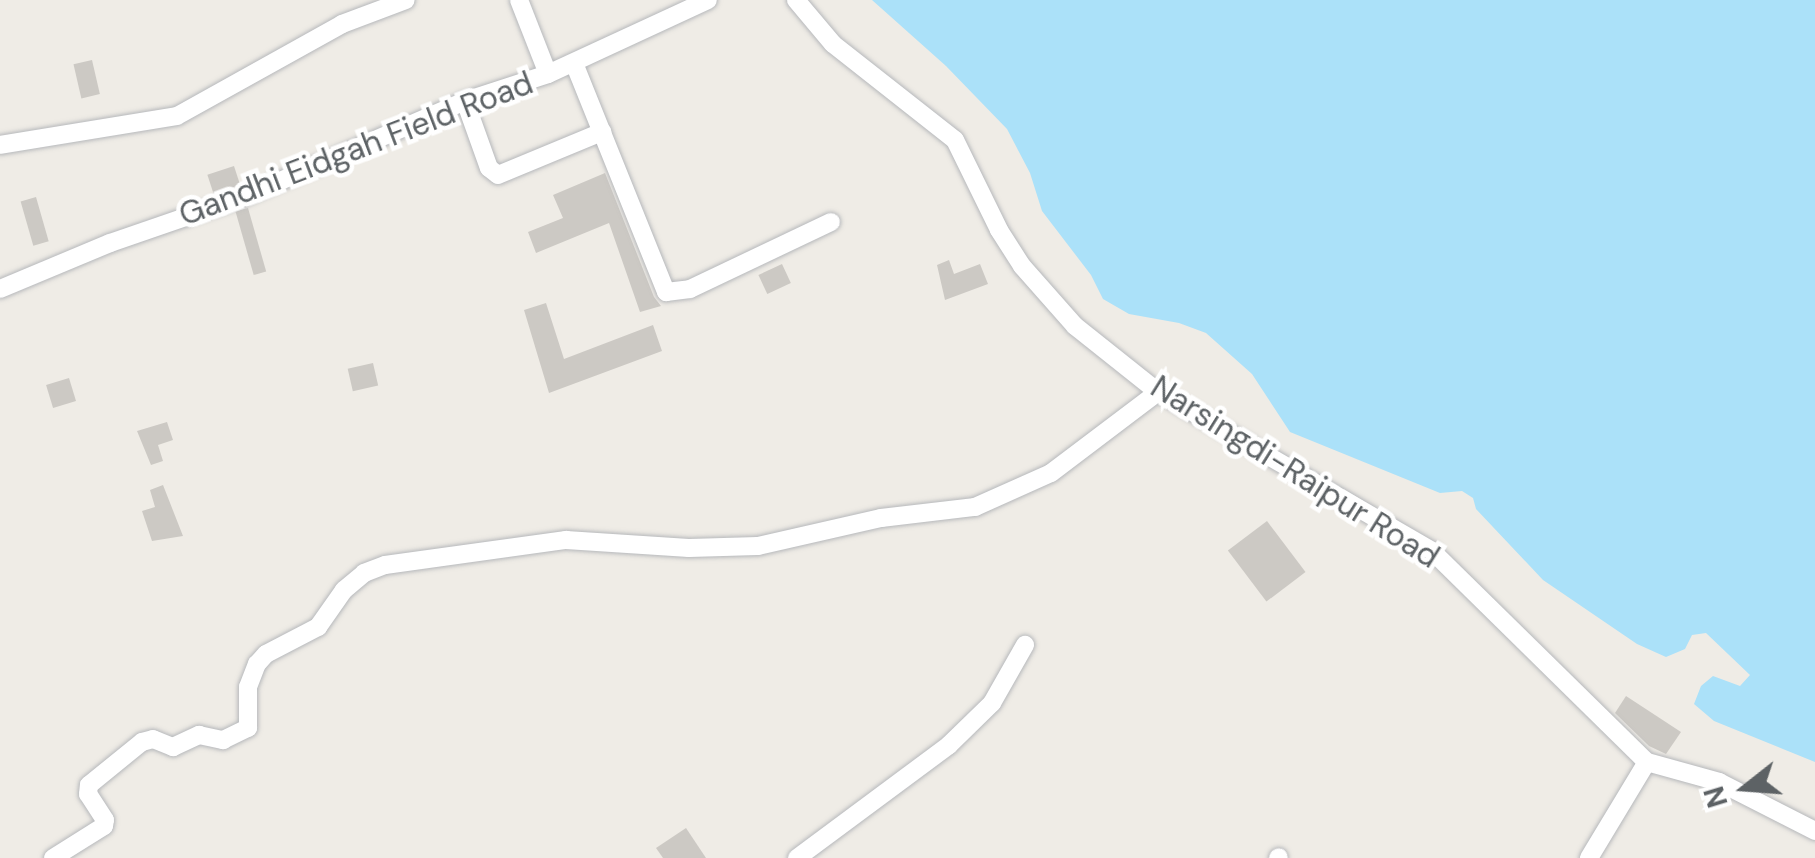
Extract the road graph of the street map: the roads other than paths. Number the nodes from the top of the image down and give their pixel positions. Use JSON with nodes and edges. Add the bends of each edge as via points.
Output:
{"nodes":[{"id":1,"x":406,"y":0,"type":"edge"},
{"id":2,"x":519,"y":0,"type":"edge"},
{"id":3,"x":708,"y":0,"type":"edge"},
{"id":4,"x":796,"y":0,"type":"edge"},
{"id":5,"x":574,"y":63,"type":"junction"},
{"id":6,"x":548,"y":74,"type":"junction"},
{"id":7,"x":464,"y":101,"type":"junction"},
{"id":8,"x":602,"y":132,"type":"junction"},
{"id":9,"x":0,"y":145,"type":"edge"},
{"id":10,"x":831,"y":222,"type":"dead end"},
{"id":11,"x":0,"y":288,"type":"edge"},
{"id":12,"x":1158,"y":392,"type":"junction"},
{"id":13,"x":1026,"y":645,"type":"dead end"},
{"id":14,"x":1647,"y":762,"type":"junction"},
{"id":15,"x":1815,"y":831,"type":"edge"},
{"id":16,"x":53,"y":858,"type":"edge"},
{"id":17,"x":797,"y":858,"type":"edge"},
{"id":18,"x":1589,"y":858,"type":"edge"}],
"edges":[{"from":1,"to":9,"type":"street","via":[[342,24],[177,116]]},
{"from":2,"to":6,"type":"street"},
{"from":3,"to":5,"type":"street","name":"Gandhi Eidgah Field Road"},
{"from":4,"to":12,"type":"street","name":"Narsingdi-Raipur Road","via":[[834,44],[955,140],[1022,266],[1074,326]]},
{"from":5,"to":6,"type":"street","name":"Gandhi Eidgah Field Road"},
{"from":5,"to":8,"type":"street"},
{"from":6,"to":7,"type":"street","name":"Gandhi Eidgah Field Road"},
{"from":7,"to":8,"type":"street","via":[[489,168],[498,175]]},
{"from":7,"to":11,"type":"street","name":"Gandhi Eidgah Field Road","via":[[241,198]]},
{"from":8,"to":10,"type":"street","via":[[666,292],[690,289]]},
{"from":12,"to":14,"type":"street","name":"Narsingdi-Raipur Road","via":[[1432,551]]},
{"from":12,"to":16,"type":"street","via":[[1051,473],[976,507],[881,518],[758,546],[566,540],[364,573],[318,627],[258,664],[248,688],[248,728],[224,740],[199,734],[173,746],[142,742],[88,785],[104,826]]},
{"from":13,"to":17,"type":"street","via":[[992,704],[950,744]]},
{"from":14,"to":15,"type":"street","name":"Narsingdi-Raipur Road","via":[[1719,782]]},
{"from":14,"to":18,"type":"street"}]}
